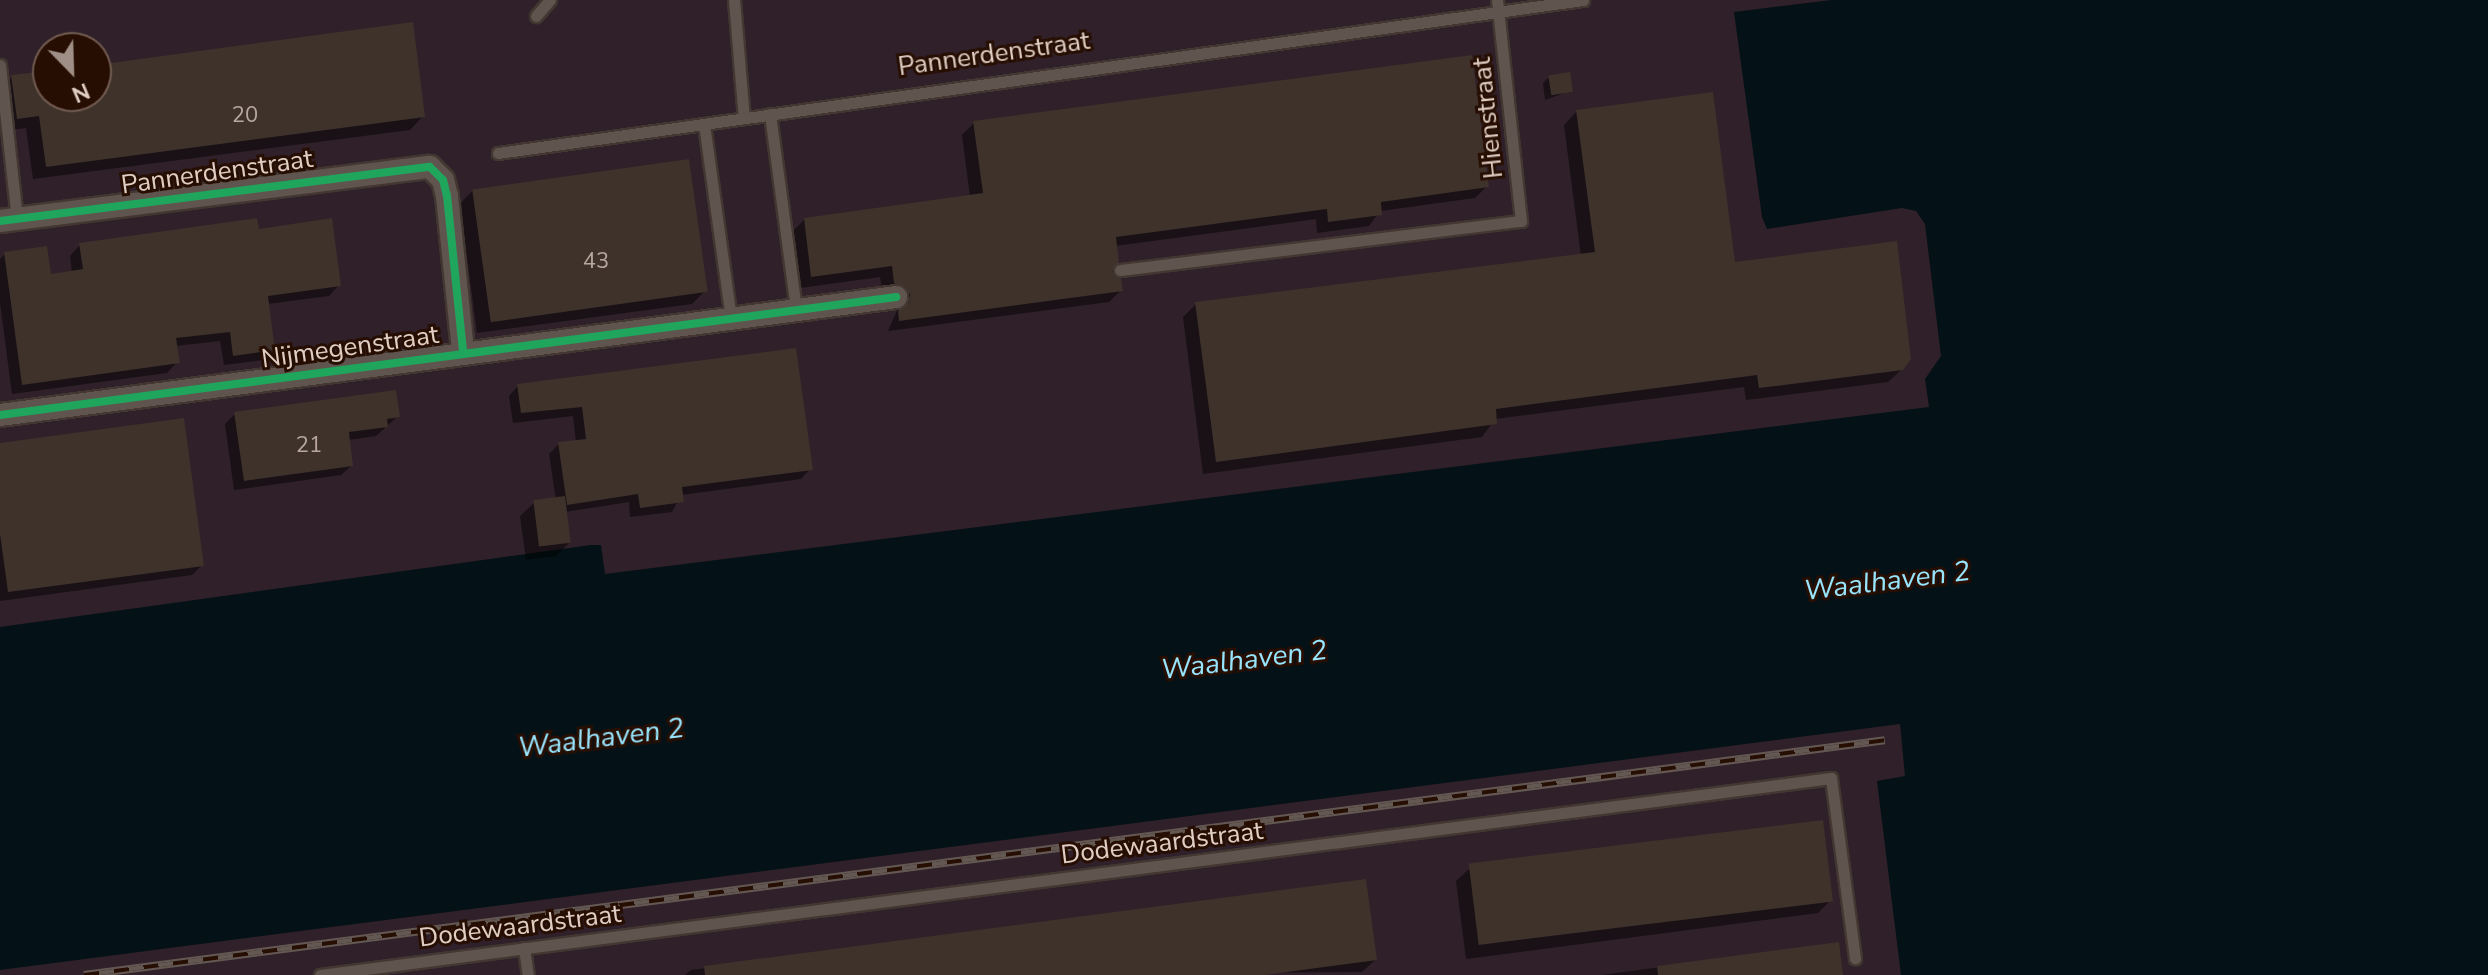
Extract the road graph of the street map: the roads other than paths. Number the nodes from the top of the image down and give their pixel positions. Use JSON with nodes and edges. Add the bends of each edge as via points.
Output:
{"nodes":[{"id":1,"x":550,"y":0,"type":"edge"},
{"id":2,"x":734,"y":0,"type":"edge"},
{"id":3,"x":1583,"y":0,"type":"edge"},
{"id":4,"x":1498,"y":6,"type":"edge"},
{"id":5,"x":536,"y":16,"type":"dead end"},
{"id":6,"x":0,"y":65,"type":"edge"},
{"id":7,"x":770,"y":114,"type":"junction"},
{"id":8,"x":744,"y":118,"type":"junction"},
{"id":9,"x":704,"y":124,"type":"junction"},
{"id":10,"x":498,"y":153,"type":"dead end"},
{"id":11,"x":9,"y":219,"type":"edge"},
{"id":12,"x":1120,"y":270,"type":"dead end"},
{"id":13,"x":896,"y":297,"type":"dead end"},
{"id":14,"x":796,"y":310,"type":"junction"},
{"id":15,"x":731,"y":318,"type":"junction"},
{"id":16,"x":463,"y":352,"type":"junction"},
{"id":17,"x":0,"y":415,"type":"edge"},
{"id":18,"x":524,"y":948,"type":"junction"},
{"id":19,"x":1855,"y":958,"type":"dead end"},
{"id":20,"x":320,"y":975,"type":"edge"},
{"id":21,"x":528,"y":975,"type":"edge"}],
"edges":[{"from":1,"to":5,"type":"lane"},
{"from":2,"to":8,"type":"lane"},
{"from":3,"to":4,"type":"lane","name":"Pannerdenstraat"},
{"from":4,"to":7,"type":"lane","name":"Pannerdenstraat"},
{"from":4,"to":12,"type":"lane","name":"Hienstraat","via":[[1521,221]]},
{"from":6,"to":11,"type":"lane"},
{"from":7,"to":8,"type":"lane","name":"Pannerdenstraat"},
{"from":7,"to":14,"type":"lane"},
{"from":8,"to":9,"type":"lane","name":"Pannerdenstraat"},
{"from":9,"to":10,"type":"lane","name":"Pannerdenstraat"},
{"from":9,"to":15,"type":"lane"},
{"from":11,"to":16,"type":"street","name":"Pannerdenstraat","via":[[420,165],[438,173],[447,196]]},
{"from":13,"to":14,"type":"street","name":"Nijmegenstraat"},
{"from":14,"to":15,"type":"street","name":"Nijmegenstraat"},
{"from":15,"to":16,"type":"street","name":"Nijmegenstraat"},
{"from":16,"to":17,"type":"street","name":"Nijmegenstraat"},
{"from":18,"to":19,"type":"lane","name":"Dodewaardstraat","via":[[1831,778]]},
{"from":18,"to":20,"type":"lane","name":"Dodewaardstraat"},
{"from":18,"to":21,"type":"lane"}]}
